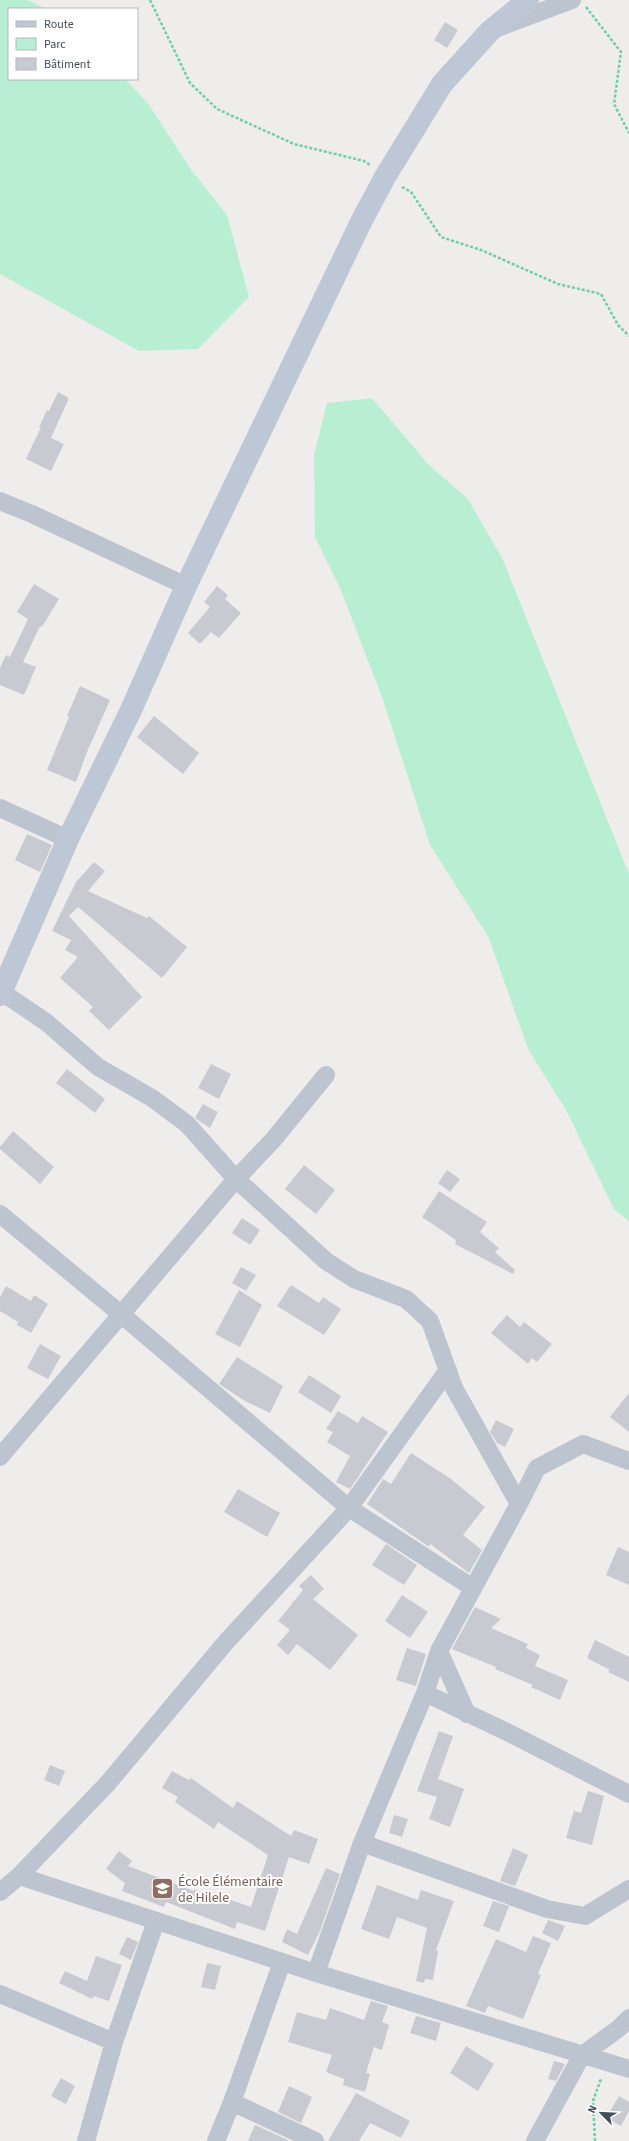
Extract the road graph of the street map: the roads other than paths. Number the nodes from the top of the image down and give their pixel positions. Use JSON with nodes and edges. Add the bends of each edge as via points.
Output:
{"nodes":[{"id":1,"x":528,"y":0,"type":"edge"},
{"id":2,"x":579,"y":3,"type":"edge"},
{"id":3,"x":490,"y":31,"type":"junction"},
{"id":4,"x":0,"y":501,"type":"edge"},
{"id":5,"x":186,"y":586,"type":"junction"},
{"id":6,"x":0,"y":808,"type":"edge"},
{"id":7,"x":68,"y":839,"type":"junction"},
{"id":8,"x":1,"y":992,"type":"edge"},
{"id":9,"x":326,"y":1075,"type":"dead end"},
{"id":10,"x":236,"y":1179,"type":"junction"},
{"id":11,"x":0,"y":1214,"type":"edge"},
{"id":12,"x":122,"y":1315,"type":"junction"},
{"id":13,"x":448,"y":1370,"type":"junction"},
{"id":14,"x":0,"y":1457,"type":"edge"},
{"id":15,"x":629,"y":1461,"type":"edge"},
{"id":16,"x":519,"y":1504,"type":"junction"},
{"id":17,"x":349,"y":1508,"type":"junction"},
{"id":18,"x":473,"y":1588,"type":"junction"},
{"id":19,"x":439,"y":1651,"type":"junction"},
{"id":20,"x":425,"y":1693,"type":"junction"},
{"id":21,"x":467,"y":1714,"type":"junction"},
{"id":22,"x":629,"y":1794,"type":"edge"},
{"id":23,"x":362,"y":1843,"type":"junction"},
{"id":24,"x":19,"y":1876,"type":"junction"},
{"id":25,"x":629,"y":1890,"type":"edge"},
{"id":26,"x":0,"y":1892,"type":"edge"},
{"id":27,"x":156,"y":1921,"type":"junction"},
{"id":28,"x":282,"y":1962,"type":"junction"},
{"id":29,"x":316,"y":1973,"type":"junction"},
{"id":30,"x":0,"y":1994,"type":"edge"},
{"id":31,"x":629,"y":2018,"type":"edge"},
{"id":32,"x":114,"y":2042,"type":"junction"},
{"id":33,"x":582,"y":2055,"type":"junction"},
{"id":34,"x":629,"y":2069,"type":"edge"},
{"id":35,"x":232,"y":2102,"type":"junction"},
{"id":36,"x":86,"y":2141,"type":"edge"},
{"id":37,"x":216,"y":2141,"type":"edge"},
{"id":38,"x":315,"y":2141,"type":"edge"},
{"id":39,"x":535,"y":2141,"type":"edge"}],
"edges":[{"from":1,"to":3,"type":"street"},
{"from":2,"to":3,"type":"street"},
{"from":3,"to":5,"type":"street","via":[[442,84],[385,178],[362,220]]},
{"from":4,"to":5,"type":"street"},
{"from":5,"to":7,"type":"street","via":[[131,710]]},
{"from":6,"to":7,"type":"street"},
{"from":7,"to":8,"type":"street"},
{"from":8,"to":10,"type":"street","via":[[46,1022],[98,1067],[152,1098],[187,1124]]},
{"from":9,"to":10,"type":"street","via":[[273,1140]]},
{"from":10,"to":12,"type":"street"},
{"from":10,"to":13,"type":"street","via":[[326,1261],[354,1279],[406,1299],[430,1321]]},
{"from":11,"to":12,"type":"street"},
{"from":12,"to":14,"type":"street"},
{"from":12,"to":17,"type":"street"},
{"from":13,"to":16,"type":"street","via":[[454,1388]]},
{"from":13,"to":17,"type":"street"},
{"from":15,"to":16,"type":"street","via":[[583,1444],[537,1468]]},
{"from":16,"to":18,"type":"street"},
{"from":17,"to":18,"type":"street"},
{"from":17,"to":24,"type":"street","via":[[226,1642],[108,1783]]},
{"from":18,"to":19,"type":"street"},
{"from":19,"to":20,"type":"street"},
{"from":19,"to":21,"type":"street"},
{"from":20,"to":21,"type":"street"},
{"from":20,"to":23,"type":"street"},
{"from":21,"to":22,"type":"street"},
{"from":23,"to":25,"type":"street","via":[[547,1909],[585,1916]]},
{"from":23,"to":29,"type":"street"},
{"from":24,"to":26,"type":"street"},
{"from":24,"to":27,"type":"street"},
{"from":27,"to":28,"type":"street"},
{"from":27,"to":32,"type":"street"},
{"from":28,"to":29,"type":"street"},
{"from":28,"to":35,"type":"street"},
{"from":29,"to":33,"type":"street"},
{"from":30,"to":32,"type":"street"},
{"from":31,"to":33,"type":"street"},
{"from":32,"to":36,"type":"street"},
{"from":33,"to":34,"type":"street"},
{"from":33,"to":39,"type":"street"},
{"from":35,"to":37,"type":"street"},
{"from":35,"to":38,"type":"street"}]}
